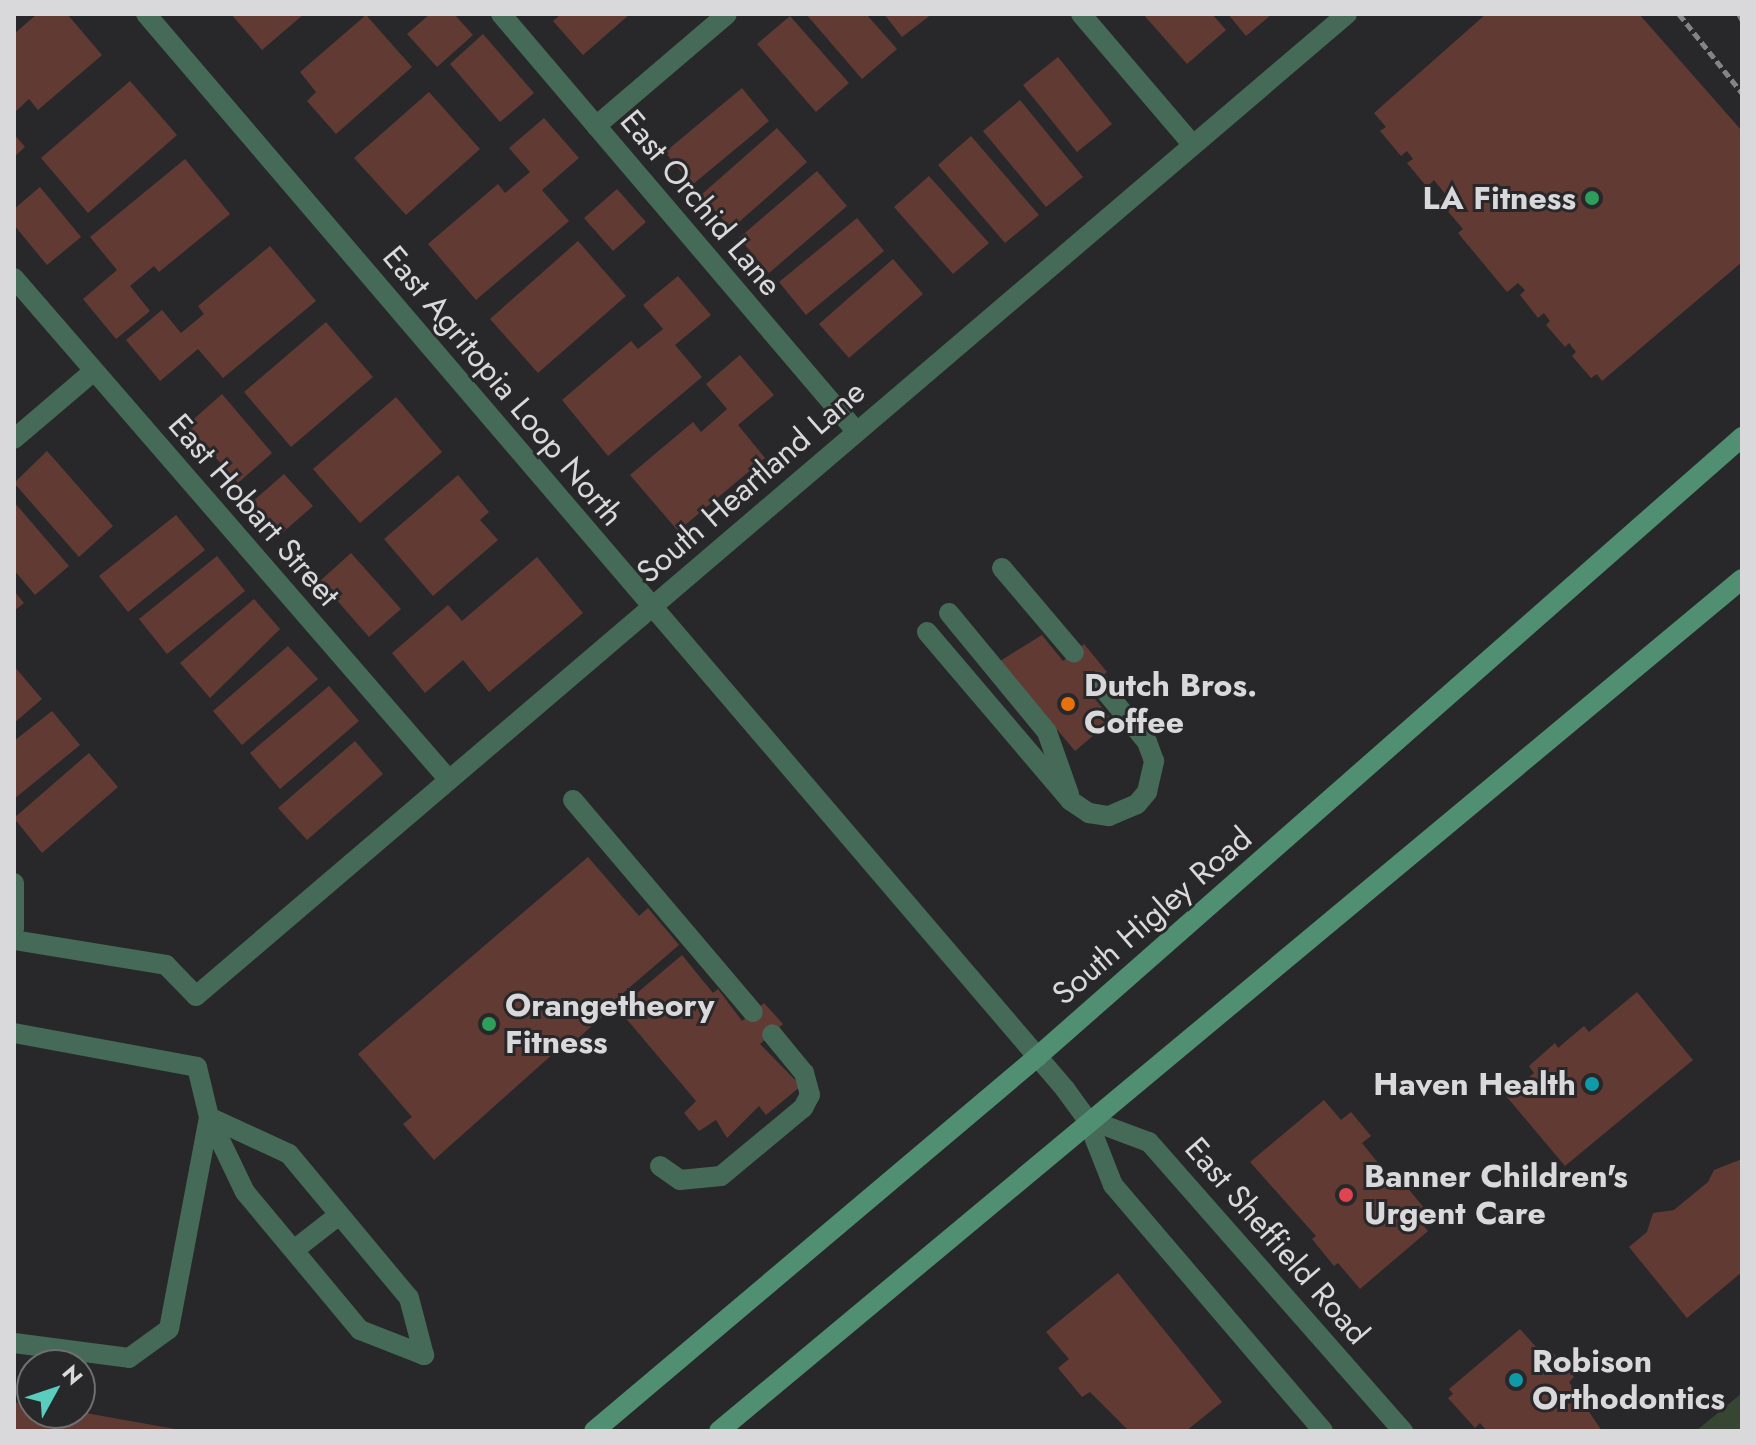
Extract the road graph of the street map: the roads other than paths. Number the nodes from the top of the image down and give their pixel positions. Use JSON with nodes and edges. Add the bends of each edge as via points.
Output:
{"nodes":[{"id":1,"x":146,"y":14,"type":"edge"},
{"id":2,"x":501,"y":14,"type":"edge"},
{"id":3,"x":727,"y":14,"type":"edge"},
{"id":4,"x":1081,"y":14,"type":"edge"},
{"id":5,"x":1347,"y":14,"type":"edge"},
{"id":6,"x":596,"y":126,"type":"junction"},
{"id":7,"x":1192,"y":144,"type":"junction"},
{"id":8,"x":14,"y":278,"type":"edge"},
{"id":9,"x":94,"y":371,"type":"junction"},
{"id":10,"x":856,"y":431,"type":"junction"},
{"id":11,"x":1742,"y":437,"type":"edge"},
{"id":12,"x":14,"y":439,"type":"edge"},
{"id":13,"x":1002,"y":568,"type":"dead end"},
{"id":14,"x":1742,"y":579,"type":"edge"},
{"id":15,"x":652,"y":607,"type":"junction"},
{"id":16,"x":949,"y":613,"type":"dead end"},
{"id":17,"x":927,"y":632,"type":"dead end"},
{"id":18,"x":1074,"y":653,"type":"dead end"},
{"id":19,"x":1097,"y":681,"type":"dead end"},
{"id":20,"x":449,"y":780,"type":"junction"},
{"id":21,"x":573,"y":800,"type":"dead end"},
{"id":22,"x":1071,"y":801,"type":"junction"},
{"id":23,"x":14,"y":883,"type":"edge"},
{"id":24,"x":14,"y":929,"type":"edge"},
{"id":25,"x":14,"y":940,"type":"edge"},
{"id":26,"x":753,"y":1012,"type":"dead end"},
{"id":27,"x":14,"y":1033,"type":"edge"},
{"id":28,"x":772,"y":1034,"type":"dead end"},
{"id":29,"x":1037,"y":1057,"type":"junction"},
{"id":30,"x":209,"y":1117,"type":"junction"},
{"id":31,"x":1087,"y":1119,"type":"junction"},
{"id":32,"x":660,"y":1166,"type":"dead end"},
{"id":33,"x":339,"y":1215,"type":"junction"},
{"id":34,"x":294,"y":1250,"type":"junction"},
{"id":35,"x":14,"y":1343,"type":"edge"},
{"id":36,"x":594,"y":1431,"type":"edge"},
{"id":37,"x":719,"y":1431,"type":"edge"},
{"id":38,"x":1323,"y":1431,"type":"edge"},
{"id":39,"x":1403,"y":1431,"type":"edge"}],
"edges":[{"from":1,"to":15,"type":"street","name":"East Agritopia Loop North"},
{"from":2,"to":6,"type":"street","name":"East Orchid Lane"},
{"from":3,"to":6,"type":"street"},
{"from":4,"to":7,"type":"street"},
{"from":5,"to":7,"type":"street","name":"South Heartland Lane"},
{"from":6,"to":10,"type":"street","name":"East Orchid Lane"},
{"from":7,"to":10,"type":"street","name":"South Heartland Lane"},
{"from":8,"to":9,"type":"street","name":"East Hobart Street"},
{"from":9,"to":12,"type":"street"},
{"from":9,"to":20,"type":"street","name":"East Hobart Street"},
{"from":10,"to":15,"type":"street","name":"South Heartland Lane"},
{"from":11,"to":29,"type":"main road","name":"South Higley Road"},
{"from":13,"to":18,"type":"street"},
{"from":14,"to":31,"type":"main road"},
{"from":15,"to":20,"type":"street","name":"South Heartland Lane"},
{"from":15,"to":29,"type":"street","name":"East Agritopia Loop North"},
{"from":16,"to":22,"type":"street","via":[[1047,732]]},
{"from":17,"to":22,"type":"street"},
{"from":19,"to":22,"type":"street","via":[[1147,742],[1154,761],[1151,779],[1137,804],[1123,812],[1089,813]]},
{"from":20,"to":25,"type":"street","name":"South Heartland Lane","via":[[196,996],[166,965]]},
{"from":21,"to":26,"type":"street"},
{"from":23,"to":24,"type":"street"},
{"from":27,"to":30,"type":"street","via":[[197,1067]]},
{"from":28,"to":32,"type":"street","via":[[804,1073],[810,1095],[803,1108],[721,1176],[680,1180]]},
{"from":29,"to":31,"type":"street","name":"East Agritopia Loop North"},
{"from":29,"to":36,"type":"main road","name":"South Higley Road"},
{"from":30,"to":33,"type":"street","via":[[289,1154]]},
{"from":30,"to":34,"type":"street","via":[[245,1192]]},
{"from":30,"to":35,"type":"street","via":[[169,1329],[129,1358]]},
{"from":31,"to":37,"type":"main road"},
{"from":31,"to":38,"type":"street","via":[[1113,1185]]},
{"from":31,"to":39,"type":"street","name":"East Sheffield Road","via":[[1149,1142]]},
{"from":33,"to":34,"type":"street"},
{"from":33,"to":34,"type":"street","via":[[409,1298],[424,1355],[360,1330]]}]}
